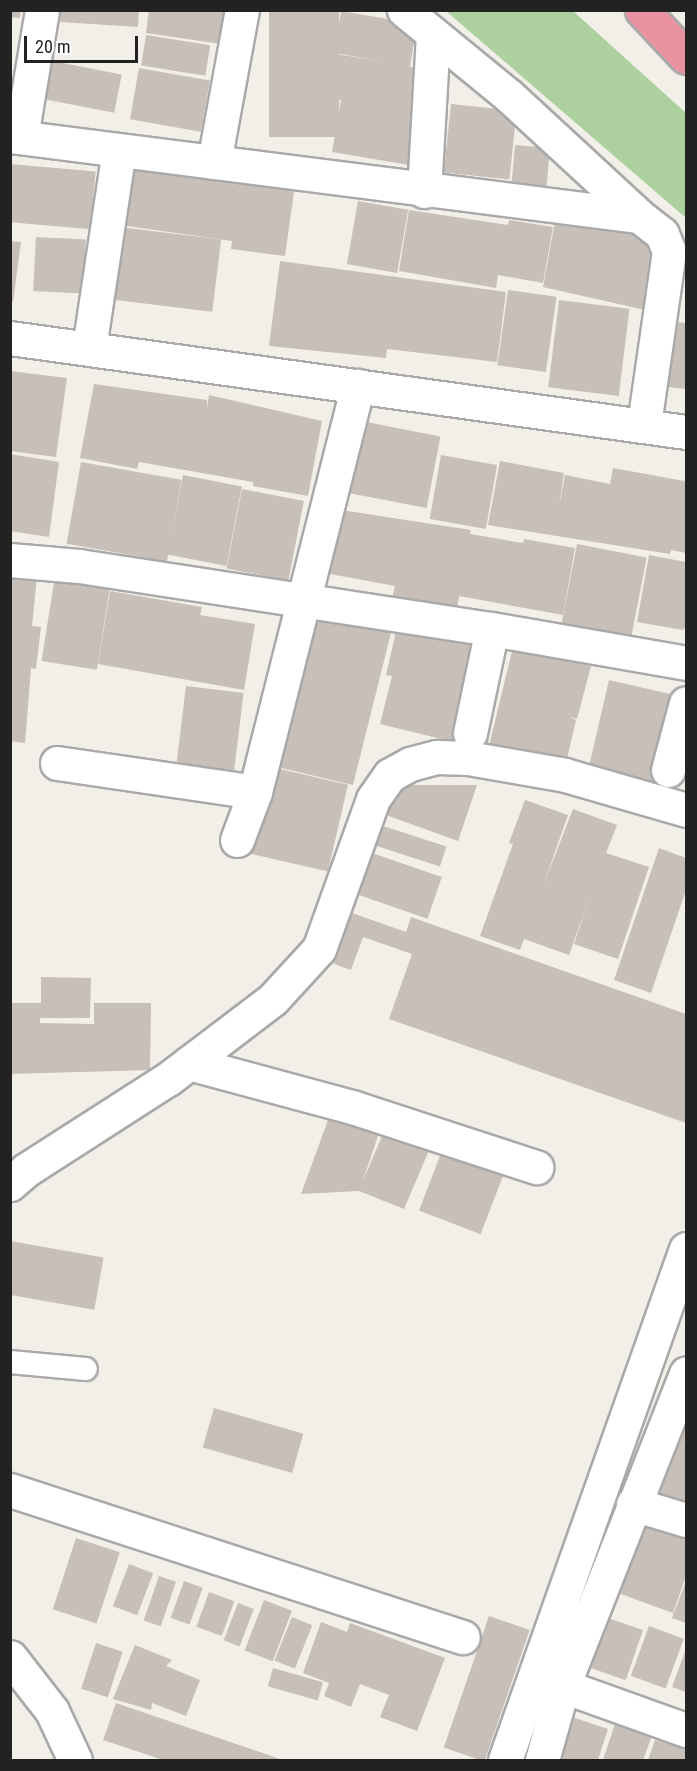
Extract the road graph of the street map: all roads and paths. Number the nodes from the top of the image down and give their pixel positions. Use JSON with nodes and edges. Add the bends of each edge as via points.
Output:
{"nodes":[{"id":1,"x":42,"y":10,"type":"edge"},
{"id":2,"x":242,"y":10,"type":"edge"},
{"id":3,"x":404,"y":10,"type":"edge"},
{"id":4,"x":642,"y":10,"type":"edge"},
{"id":5,"x":433,"y":34,"type":"junction"},
{"id":6,"x":687,"y":57,"type":"edge"},
{"id":7,"x":16,"y":136,"type":"edge"},
{"id":8,"x":119,"y":150,"type":"junction"},
{"id":9,"x":214,"y":162,"type":"junction"},
{"id":10,"x":424,"y":191,"type":"junction"},
{"id":11,"x":639,"y":216,"type":"junction"},
{"id":12,"x":10,"y":338,"type":"edge"},
{"id":13,"x":89,"y":348,"type":"junction"},
{"id":14,"x":358,"y":386,"type":"junction"},
{"id":15,"x":644,"y":424,"type":"junction"},
{"id":16,"x":687,"y":432,"type":"edge"},
{"id":17,"x":23,"y":561,"type":"edge"},
{"id":18,"x":305,"y":602,"type":"junction"},
{"id":19,"x":492,"y":628,"type":"junction"},
{"id":20,"x":687,"y":663,"type":"edge"},
{"id":21,"x":687,"y":703,"type":"edge"},
{"id":22,"x":470,"y":733,"type":"dead end"},
{"id":23,"x":57,"y":763,"type":"dead end"},
{"id":24,"x":668,"y":770,"type":"dead end"},
{"id":25,"x":255,"y":792,"type":"junction"},
{"id":26,"x":687,"y":810,"type":"edge"},
{"id":27,"x":237,"y":840,"type":"dead end"},
{"id":28,"x":189,"y":1063,"type":"junction"},
{"id":29,"x":536,"y":1167,"type":"dead end"},
{"id":30,"x":16,"y":1171,"type":"edge"},
{"id":31,"x":687,"y":1249,"type":"edge"},
{"id":32,"x":10,"y":1362,"type":"edge"},
{"id":33,"x":86,"y":1369,"type":"dead end"},
{"id":34,"x":687,"y":1373,"type":"edge"},
{"id":35,"x":10,"y":1490,"type":"edge"},
{"id":36,"x":633,"y":1504,"type":"junction"},
{"id":37,"x":687,"y":1520,"type":"edge"},
{"id":38,"x":464,"y":1637,"type":"dead end"},
{"id":39,"x":10,"y":1658,"type":"edge"},
{"id":40,"x":563,"y":1686,"type":"junction"},
{"id":41,"x":687,"y":1730,"type":"edge"},
{"id":42,"x":75,"y":1761,"type":"edge"},
{"id":43,"x":505,"y":1761,"type":"edge"},
{"id":44,"x":542,"y":1761,"type":"edge"}],
"edges":[{"from":1,"to":7,"type":"street"},
{"from":2,"to":9,"type":"street"},
{"from":3,"to":5,"type":"street"},
{"from":4,"to":6,"type":"highway"},
{"from":5,"to":10,"type":"street"},
{"from":5,"to":11,"type":"street","via":[[508,95]]},
{"from":7,"to":8,"type":"street"},
{"from":8,"to":9,"type":"street"},
{"from":8,"to":13,"type":"street"},
{"from":9,"to":10,"type":"street"},
{"from":10,"to":11,"type":"street"},
{"from":11,"to":15,"type":"street","via":[[662,234],[669,250]]},
{"from":12,"to":13,"type":"street"},
{"from":13,"to":14,"type":"street"},
{"from":14,"to":15,"type":"street"},
{"from":14,"to":18,"type":"street"},
{"from":15,"to":16,"type":"street"},
{"from":17,"to":18,"type":"street","via":[[79,566]]},
{"from":18,"to":19,"type":"street"},
{"from":18,"to":25,"type":"street"},
{"from":19,"to":20,"type":"street"},
{"from":19,"to":22,"type":"street"},
{"from":21,"to":24,"type":"street"},
{"from":23,"to":25,"type":"street"},
{"from":25,"to":27,"type":"street"},
{"from":26,"to":28,"type":"street","via":[[566,775],[479,760],[437,757],[410,764],[390,775],[373,799],[319,949],[273,999]]},
{"from":28,"to":29,"type":"street","via":[[352,1107]]},
{"from":28,"to":30,"type":"street"},
{"from":31,"to":43,"type":"street"},
{"from":32,"to":33,"type":"lane"},
{"from":34,"to":36,"type":"street"},
{"from":35,"to":38,"type":"street"},
{"from":36,"to":37,"type":"street"},
{"from":36,"to":40,"type":"street"},
{"from":39,"to":42,"type":"street","via":[[52,1711]]},
{"from":40,"to":41,"type":"street"},
{"from":40,"to":44,"type":"street"}]}
